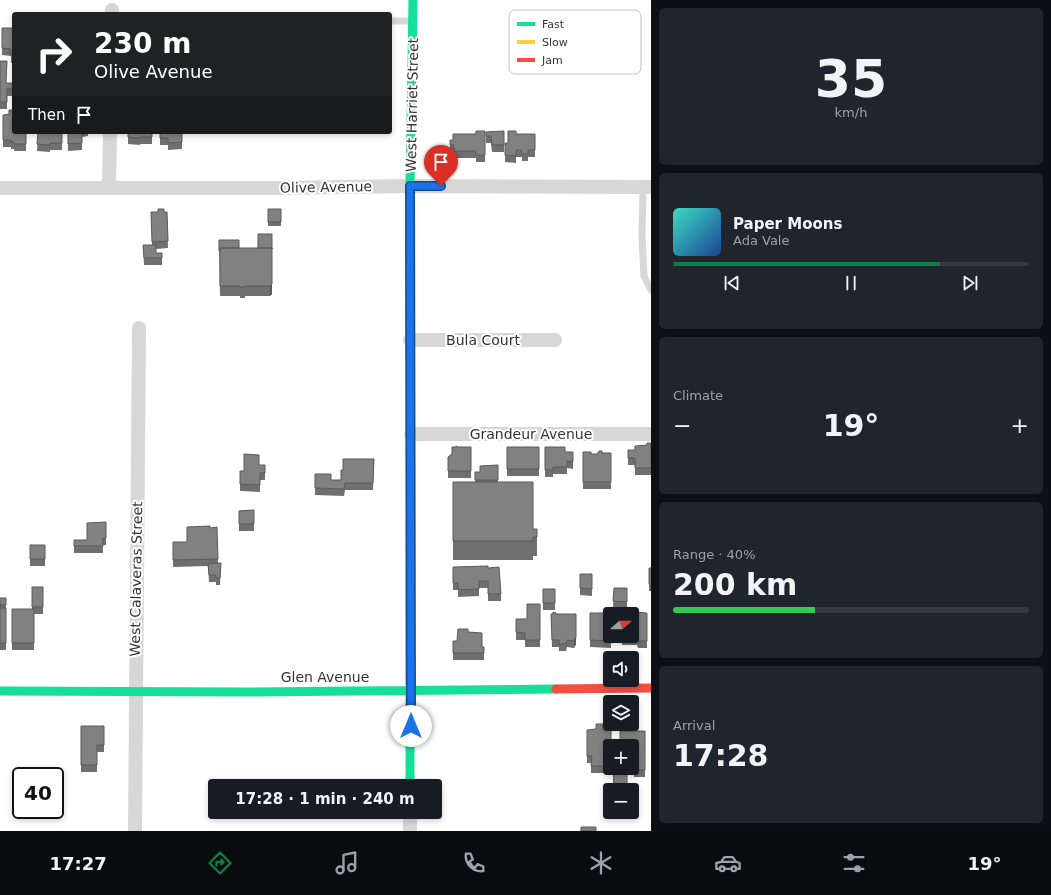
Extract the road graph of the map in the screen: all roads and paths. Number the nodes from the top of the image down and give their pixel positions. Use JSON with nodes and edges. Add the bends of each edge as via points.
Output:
{"nodes":[{"id":1,"x":413,"y":0,"type":"edge"},
{"id":2,"x":392,"y":21,"type":"edge"},
{"id":3,"x":413,"y":21,"type":"junction"},
{"id":4,"x":110,"y":134,"type":"edge"},
{"id":5,"x":410,"y":186,"type":"junction"},
{"id":6,"x":647,"y":187,"type":"edge"},
{"id":7,"x":0,"y":188,"type":"edge"},
{"id":8,"x":109,"y":188,"type":"junction"},
{"id":9,"x":651,"y":290,"type":"edge"},
{"id":10,"x":139,"y":328,"type":"dead end"},
{"id":11,"x":410,"y":340,"type":"junction"},
{"id":12,"x":555,"y":340,"type":"dead end"},
{"id":13,"x":411,"y":434,"type":"junction"},
{"id":14,"x":651,"y":434,"type":"edge"},
{"id":15,"x":651,"y":688,"type":"edge"},
{"id":16,"x":0,"y":691,"type":"edge"},
{"id":17,"x":411,"y":691,"type":"junction"},
{"id":18,"x":135,"y":692,"type":"junction"},
{"id":19,"x":410,"y":779,"type":"edge"},
{"id":20,"x":410,"y":819,"type":"edge"},
{"id":21,"x":135,"y":831,"type":"edge"},
{"id":22,"x":410,"y":831,"type":"edge"}],
"edges":[{"from":1,"to":3,"type":"street","name":"West Harriet Street"},
{"from":2,"to":3,"type":"lane"},
{"from":3,"to":5,"type":"street","name":"West Harriet Street"},
{"from":4,"to":8,"type":"street"},
{"from":5,"to":6,"type":"street","name":"Olive Avenue"},
{"from":5,"to":8,"type":"street","name":"Olive Avenue"},
{"from":5,"to":11,"type":"street","name":"West Harriet Street"},
{"from":6,"to":9,"type":"lane","via":[[642,236],[644,276]]},
{"from":7,"to":8,"type":"street","name":"Olive Avenue"},
{"from":10,"to":18,"type":"street","name":"West Calaveras Street"},
{"from":11,"to":12,"type":"street","name":"Bula Court"},
{"from":11,"to":13,"type":"street","name":"West Harriet Street"},
{"from":13,"to":14,"type":"street","name":"Grandeur Avenue"},
{"from":13,"to":17,"type":"street","name":"West Harriet Street"},
{"from":15,"to":17,"type":"street","name":"Glen Avenue"},
{"from":16,"to":18,"type":"street","name":"Glen Avenue"},
{"from":17,"to":18,"type":"street","name":"Glen Avenue"},
{"from":17,"to":19,"type":"street","name":"West Harriet Street"},
{"from":18,"to":21,"type":"street","name":"West Calaveras Street"},
{"from":20,"to":22,"type":"street"}]}
